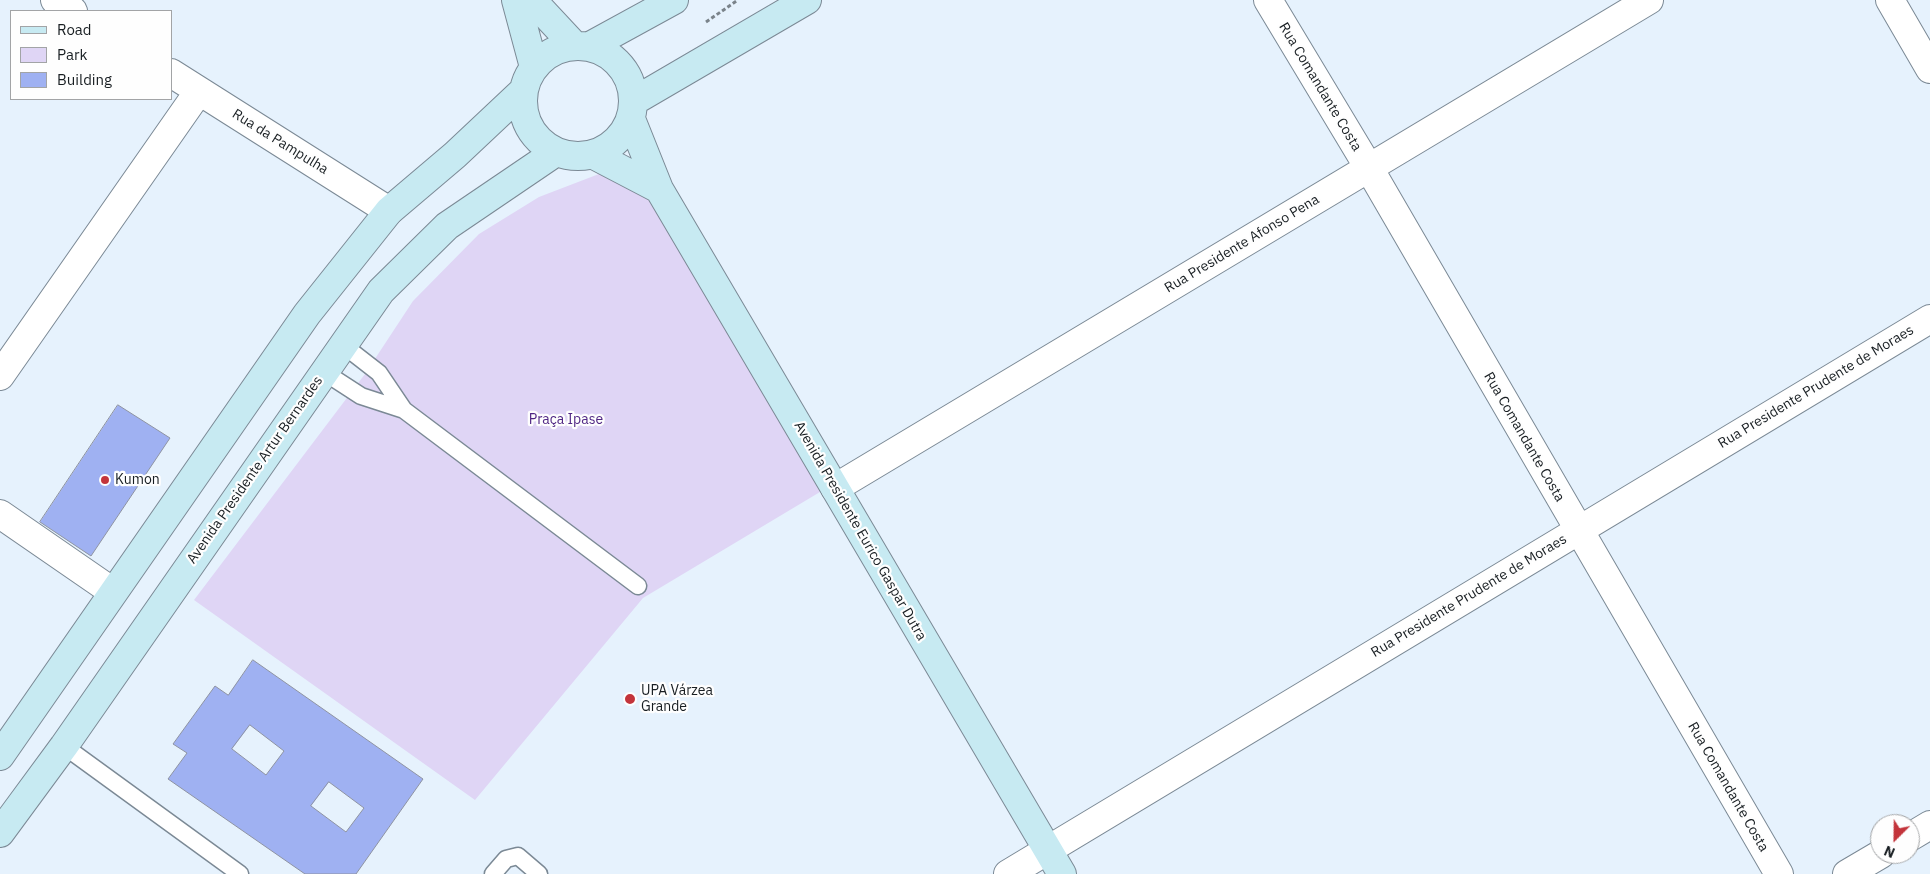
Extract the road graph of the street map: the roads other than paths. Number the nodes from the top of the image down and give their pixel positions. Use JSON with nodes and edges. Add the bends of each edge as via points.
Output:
{"nodes":[{"id":1,"x":55,"y":0,"type":"edge"},
{"id":2,"x":516,"y":0,"type":"edge"},
{"id":3,"x":532,"y":0,"type":"edge"},
{"id":4,"x":674,"y":0,"type":"edge"},
{"id":5,"x":808,"y":0,"type":"edge"},
{"id":6,"x":1268,"y":0,"type":"edge"},
{"id":7,"x":1649,"y":0,"type":"edge"},
{"id":8,"x":1890,"y":0,"type":"edge"},
{"id":9,"x":71,"y":10,"type":"edge"},
{"id":10,"x":582,"y":45,"type":"junction"},
{"id":11,"x":534,"y":67,"type":"junction"},
{"id":12,"x":1930,"y":69,"type":"edge"},
{"id":13,"x":172,"y":74,"type":"edge"},
{"id":14,"x":199,"y":91,"type":"junction"},
{"id":15,"x":522,"y":92,"type":"junction"},
{"id":16,"x":632,"y":110,"type":"junction"},
{"id":17,"x":556,"y":152,"type":"junction"},
{"id":18,"x":592,"y":154,"type":"junction"},
{"id":19,"x":1369,"y":168,"type":"junction"},
{"id":20,"x":659,"y":189,"type":"junction"},
{"id":21,"x":389,"y":211,"type":"junction"},
{"id":22,"x":1930,"y":319,"type":"edge"},
{"id":23,"x":343,"y":345,"type":"junction"},
{"id":24,"x":324,"y":372,"type":"junction"},
{"id":25,"x":0,"y":376,"type":"edge"},
{"id":26,"x":404,"y":410,"type":"junction"},
{"id":27,"x":835,"y":488,"type":"junction"},
{"id":28,"x":0,"y":514,"type":"edge"},
{"id":29,"x":1578,"y":530,"type":"junction"},
{"id":30,"x":638,"y":586,"type":"dead end"},
{"id":31,"x":113,"y":592,"type":"junction"},
{"id":32,"x":64,"y":746,"type":"junction"},
{"id":33,"x":0,"y":756,"type":"edge"},
{"id":34,"x":0,"y":833,"type":"edge"},
{"id":35,"x":1870,"y":860,"type":"edge"},
{"id":36,"x":1055,"y":863,"type":"edge"},
{"id":37,"x":240,"y":874,"type":"edge"},
{"id":38,"x":493,"y":874,"type":"edge"},
{"id":39,"x":539,"y":874,"type":"edge"},
{"id":40,"x":1008,"y":874,"type":"edge"},
{"id":41,"x":1779,"y":874,"type":"edge"},
{"id":42,"x":1847,"y":874,"type":"edge"}],
"edges":[{"from":1,"to":9,"type":"street"},
{"from":2,"to":11,"type":"main road"},
{"from":3,"to":10,"type":"main road"},
{"from":4,"to":10,"type":"main road"},
{"from":5,"to":16,"type":"main road"},
{"from":6,"to":19,"type":"street","name":"Rua Comandante Costa"},
{"from":7,"to":19,"type":"street","name":"Rua Presidente Afonso Pena"},
{"from":8,"to":12,"type":"street"},
{"from":10,"to":11,"type":"main road","via":[[554,50]]},
{"from":10,"to":16,"type":"main road","via":[[608,54],[621,66],[630,82]]},
{"from":11,"to":15,"type":"main road"},
{"from":13,"to":14,"type":"street","name":"Rua da Pampulha"},
{"from":14,"to":21,"type":"street","name":"Rua da Pampulha"},
{"from":14,"to":25,"type":"street"},
{"from":15,"to":17,"type":"main road","via":[[523,111],[529,128]]},
{"from":15,"to":21,"type":"main road","via":[[456,155]]},
{"from":16,"to":18,"type":"main road","via":[[622,135],[609,147]]},
{"from":16,"to":20,"type":"main road","name":"Avenida Presidente Eurico Gaspar Dutra"},
{"from":17,"to":18,"type":"main road","via":[[574,156]]},
{"from":17,"to":23,"type":"main road","name":"Avenida Presidente Artur Bernardes","via":[[448,226],[381,291]]},
{"from":18,"to":20,"type":"main road"},
{"from":19,"to":27,"type":"street","name":"Rua Presidente Afonso Pena"},
{"from":19,"to":29,"type":"street","name":"Rua Comandante Costa"},
{"from":20,"to":27,"type":"main road","name":"Avenida Presidente Eurico Gaspar Dutra"},
{"from":21,"to":31,"type":"main road","via":[[307,314]]},
{"from":22,"to":29,"type":"street","name":"Rua Presidente Prudente de Moraes"},
{"from":23,"to":24,"type":"main road","name":"Avenida Presidente Artur Bernardes"},
{"from":23,"to":26,"type":"lane","via":[[379,373]]},
{"from":24,"to":26,"type":"lane","via":[[361,396]]},
{"from":24,"to":32,"type":"main road","name":"Avenida Presidente Artur Bernardes"},
{"from":26,"to":30,"type":"lane"},
{"from":27,"to":36,"type":"main road","name":"Avenida Presidente Eurico Gaspar Dutra"},
{"from":28,"to":31,"type":"street"},
{"from":29,"to":36,"type":"street","name":"Rua Presidente Prudente de Moraes"},
{"from":29,"to":41,"type":"street","name":"Rua Comandante Costa"},
{"from":31,"to":33,"type":"main road"},
{"from":32,"to":34,"type":"main road","name":"Avenida Presidente Artur Bernardes"},
{"from":32,"to":37,"type":"lane"},
{"from":35,"to":42,"type":"street"},
{"from":36,"to":40,"type":"street","name":"Rua Presidente Prudente de Moraes"},
{"from":38,"to":39,"type":"lane","via":[[506,859],[518,856]]}]}
